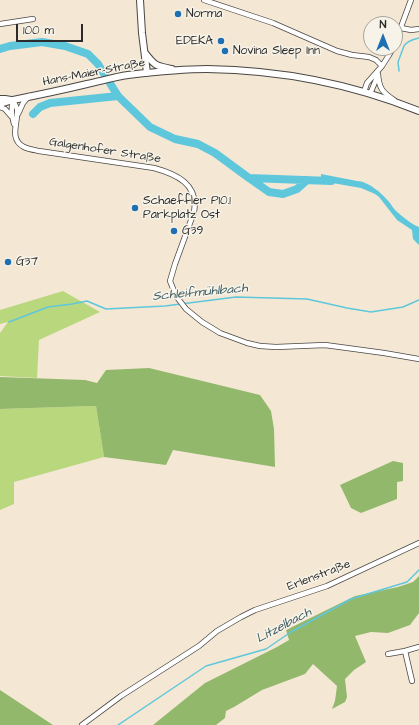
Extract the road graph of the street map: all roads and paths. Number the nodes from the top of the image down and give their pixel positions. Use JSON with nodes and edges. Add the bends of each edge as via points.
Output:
{"nodes":[{"id":1,"x":140,"y":0,"type":"edge"},
{"id":2,"x":204,"y":0,"type":"edge"},
{"id":3,"x":411,"y":0,"type":"edge"},
{"id":4,"x":33,"y":19,"type":"dead end"},
{"id":5,"x":403,"y":22,"type":"edge"},
{"id":6,"x":0,"y":24,"type":"edge"},
{"id":7,"x":403,"y":28,"type":"edge"},
{"id":8,"x":419,"y":29,"type":"edge"},
{"id":9,"x":145,"y":53,"type":"junction"},
{"id":10,"x":388,"y":56,"type":"edge"},
{"id":11,"x":382,"y":66,"type":"junction"},
{"id":12,"x":183,"y":70,"type":"junction"},
{"id":13,"x":147,"y":73,"type":"junction"},
{"id":14,"x":378,"y":74,"type":"junction"},
{"id":15,"x":367,"y":93,"type":"junction"},
{"id":16,"x":29,"y":96,"type":"junction"},
{"id":17,"x":0,"y":99,"type":"edge"},
{"id":18,"x":13,"y":100,"type":"junction"},
{"id":19,"x":398,"y":103,"type":"junction"},
{"id":20,"x":0,"y":104,"type":"edge"},
{"id":21,"x":0,"y":107,"type":"edge"},
{"id":22,"x":419,"y":111,"type":"edge"},
{"id":23,"x":14,"y":116,"type":"junction"},
{"id":24,"x":419,"y":360,"type":"edge"},
{"id":25,"x":419,"y":543,"type":"edge"},
{"id":26,"x":419,"y":647,"type":"edge"},
{"id":27,"x":405,"y":651,"type":"junction"},
{"id":28,"x":388,"y":654,"type":"dead end"},
{"id":29,"x":412,"y":681,"type":"dead end"},
{"id":30,"x":82,"y":725,"type":"edge"}],
"edges":[{"from":1,"to":9,"type":"street"},
{"from":2,"to":11,"type":"street","via":[[273,23],[337,51],[352,56],[369,57]]},
{"from":3,"to":5,"type":"street"},
{"from":4,"to":6,"type":"street"},
{"from":7,"to":8,"type":"street"},
{"from":9,"to":12,"type":"street","via":[[154,64]]},
{"from":9,"to":13,"type":"street"},
{"from":10,"to":11,"type":"street"},
{"from":11,"to":14,"type":"street"},
{"from":11,"to":15,"type":"street","via":[[367,83]]},
{"from":12,"to":13,"type":"street","name":"Hans-Maier-Straße"},
{"from":12,"to":15,"type":"street","name":"Hans-Maier-Straße","via":[[253,71],[311,79]]},
{"from":13,"to":16,"type":"street","name":"Hans-Maier-Straße"},
{"from":14,"to":15,"type":"street"},
{"from":14,"to":19,"type":"street","via":[[382,90]]},
{"from":15,"to":19,"type":"street","name":"Hans-Maier-Straße"},
{"from":16,"to":18,"type":"street","name":"Hans-Maier-Straße"},
{"from":16,"to":23,"type":"street","name":"Galgenhofer Straße"},
{"from":17,"to":18,"type":"street","name":"Hans-Maier-Straße"},
{"from":18,"to":20,"type":"street","name":"Hans-Maier-Straße"},
{"from":18,"to":23,"type":"street","name":"Galgenhofer Straße","via":[[17,108]]},
{"from":19,"to":22,"type":"street","name":"Hans-Maier-Straße"},
{"from":21,"to":23,"type":"street"},
{"from":23,"to":24,"type":"street","name":"Galgenhofer Straße","via":[[17,142],[23,147],[154,168],[185,182],[194,197],[194,212],[170,281],[176,296],[186,309],[220,333],[260,346],[325,346]]},
{"from":25,"to":30,"type":"street","name":"Erlenstraße","via":[[328,586],[255,610],[218,631]]},
{"from":26,"to":27,"type":"street"},
{"from":27,"to":28,"type":"street"},
{"from":27,"to":29,"type":"street"}]}
